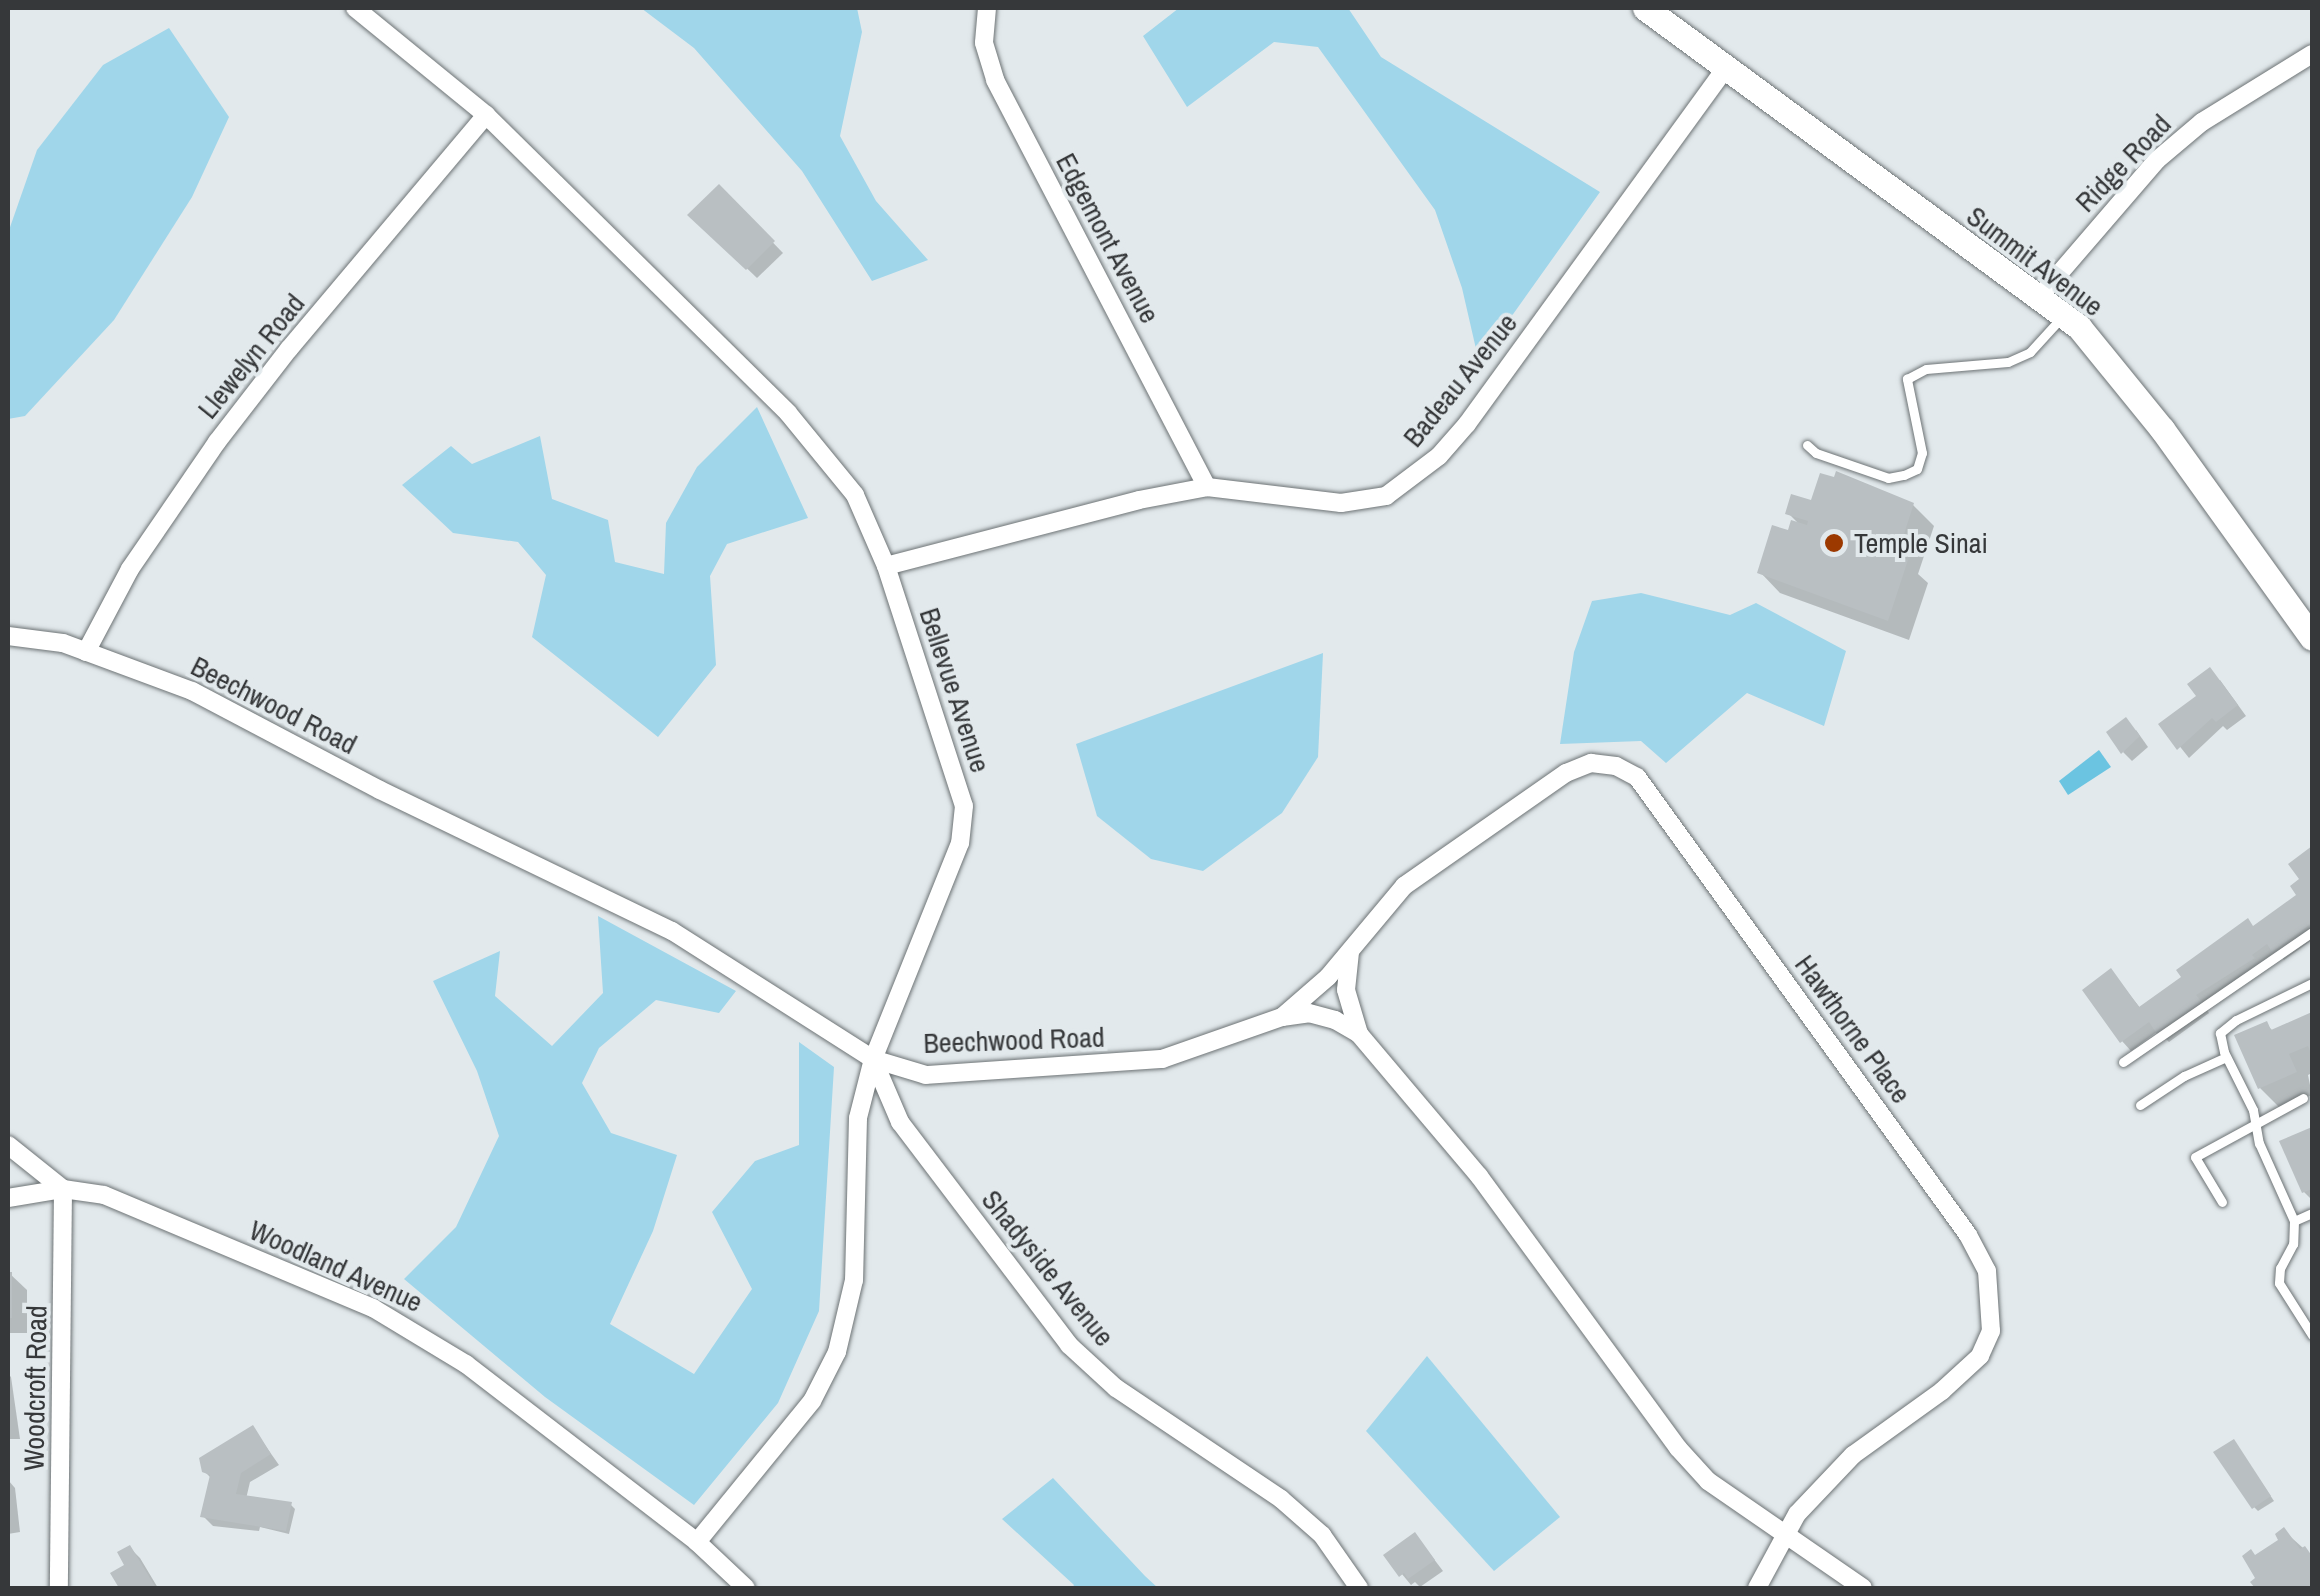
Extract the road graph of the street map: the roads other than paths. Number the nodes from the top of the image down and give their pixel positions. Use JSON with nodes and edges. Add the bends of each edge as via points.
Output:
{"nodes":[{"id":1,"x":355,"y":8,"type":"edge"},
{"id":2,"x":987,"y":8,"type":"edge"},
{"id":3,"x":1645,"y":8,"type":"edge"},
{"id":4,"x":2312,"y":54,"type":"edge"},
{"id":5,"x":1726,"y":68,"type":"junction"},
{"id":6,"x":486,"y":115,"type":"junction"},
{"id":7,"x":2039,"y":297,"type":"junction"},
{"id":8,"x":2064,"y":314,"type":"junction"},
{"id":9,"x":1807,"y":445,"type":"dead end"},
{"id":10,"x":1207,"y":487,"type":"junction"},
{"id":11,"x":886,"y":566,"type":"junction"},
{"id":12,"x":8,"y":636,"type":"edge"},
{"id":13,"x":2312,"y":638,"type":"edge"},
{"id":14,"x":86,"y":652,"type":"junction"},
{"id":15,"x":2312,"y":932,"type":"edge"},
{"id":16,"x":1350,"y":952,"type":"junction"},
{"id":17,"x":2312,"y":984,"type":"edge"},
{"id":18,"x":1282,"y":1017,"type":"junction"},
{"id":19,"x":1358,"y":1034,"type":"junction"},
{"id":20,"x":2226,"y":1057,"type":"junction"},
{"id":21,"x":873,"y":1059,"type":"junction"},
{"id":22,"x":2123,"y":1062,"type":"dead end"},
{"id":23,"x":2302,"y":1098,"type":"dead end"},
{"id":24,"x":2140,"y":1105,"type":"dead end"},
{"id":25,"x":2256,"y":1123,"type":"junction"},
{"id":26,"x":8,"y":1145,"type":"edge"},
{"id":27,"x":63,"y":1189,"type":"junction"},
{"id":28,"x":8,"y":1198,"type":"edge"},
{"id":29,"x":2222,"y":1202,"type":"dead end"},
{"id":30,"x":2312,"y":1213,"type":"edge"},
{"id":31,"x":2294,"y":1221,"type":"junction"},
{"id":32,"x":2311,"y":1331,"type":"edge"},
{"id":33,"x":1784,"y":1536,"type":"junction"},
{"id":34,"x":698,"y":1542,"type":"junction"},
{"id":35,"x":59,"y":1588,"type":"edge"},
{"id":36,"x":746,"y":1588,"type":"edge"},
{"id":37,"x":1359,"y":1588,"type":"edge"},
{"id":38,"x":1757,"y":1588,"type":"edge"},
{"id":39,"x":1864,"y":1588,"type":"edge"}],
"edges":[{"from":1,"to":6,"type":"street","name":"Bellevue Avenue"},
{"from":2,"to":10,"type":"street","name":"Edgemont Avenue","via":[[984,43],[995,80]]},
{"from":3,"to":5,"type":"street","name":"Summit Avenue"},
{"from":4,"to":7,"type":"street","name":"Ridge Road","via":[[2202,122],[2157,160]]},
{"from":5,"to":7,"type":"street","name":"Summit Avenue"},
{"from":5,"to":10,"type":"street","name":"Badeau Avenue","via":[[1466,424],[1411,480],[1367,502],[1342,504]]},
{"from":6,"to":11,"type":"street","name":"Bellevue Avenue","via":[[788,413],[856,495]]},
{"from":6,"to":14,"type":"street","name":"Llewelyn Road","via":[[217,442],[130,569]]},
{"from":7,"to":8,"type":"street","name":"Summit Avenue"},
{"from":8,"to":9,"type":"lane","via":[[2030,352],[2008,362],[1926,370],[1907,379],[1922,452],[1917,469],[1888,478]]},
{"from":8,"to":13,"type":"street","name":"Summit Avenue","via":[[2126,382]]},
{"from":10,"to":11,"type":"street","name":"Badeau Avenue"},
{"from":11,"to":21,"type":"street","name":"Bellevue Avenue","via":[[964,806],[960,843]]},
{"from":12,"to":14,"type":"street","name":"Beechwood Road"},
{"from":14,"to":21,"type":"street","name":"Beechwood Road","via":[[192,692],[672,931]]},
{"from":15,"to":22,"type":"lane"},
{"from":16,"to":18,"type":"street","name":"Hawthorne Place"},
{"from":16,"to":19,"type":"street","via":[[1346,990]]},
{"from":16,"to":33,"type":"street","name":"Hawthorne Place","via":[[1404,886],[1566,773],[1591,763],[1637,777],[1968,1235],[1987,1271],[1990,1330],[1980,1356],[1854,1455]]},
{"from":17,"to":20,"type":"lane","via":[[2224,1026],[2220,1043]]},
{"from":18,"to":19,"type":"street","name":"Beechwood Road","via":[[1309,1013]]},
{"from":18,"to":21,"type":"street","name":"Beechwood Road","via":[[1162,1059],[1117,1064],[926,1075]]},
{"from":19,"to":33,"type":"street","name":"Beechwood Road","via":[[1546,1264],[1678,1448],[1708,1481]]},
{"from":20,"to":24,"type":"lane"},
{"from":20,"to":25,"type":"lane"},
{"from":21,"to":34,"type":"street","name":"Bellevue Avenue","via":[[856,1145],[852,1293],[837,1352],[812,1401]]},
{"from":21,"to":37,"type":"street","name":"Shadyside Avenue","via":[[900,1122],[1070,1346],[1116,1388],[1281,1499],[1322,1534]]},
{"from":23,"to":25,"type":"lane"},
{"from":25,"to":29,"type":"lane","via":[[2195,1157]]},
{"from":25,"to":31,"type":"lane","via":[[2258,1143]]},
{"from":26,"to":27,"type":"street"},
{"from":27,"to":28,"type":"street","name":"Woodland Avenue"},
{"from":27,"to":34,"type":"street","name":"Woodland Avenue","via":[[104,1195],[373,1308],[424,1336]]},
{"from":27,"to":35,"type":"street","name":"Woodcroft Road"},
{"from":30,"to":31,"type":"lane"},
{"from":31,"to":32,"type":"lane","via":[[2280,1283]]},
{"from":33,"to":38,"type":"street","name":"Hawthorne Place"},
{"from":33,"to":39,"type":"street","name":"Beechwood Road"},
{"from":34,"to":36,"type":"street","name":"Woodland Avenue"}]}
